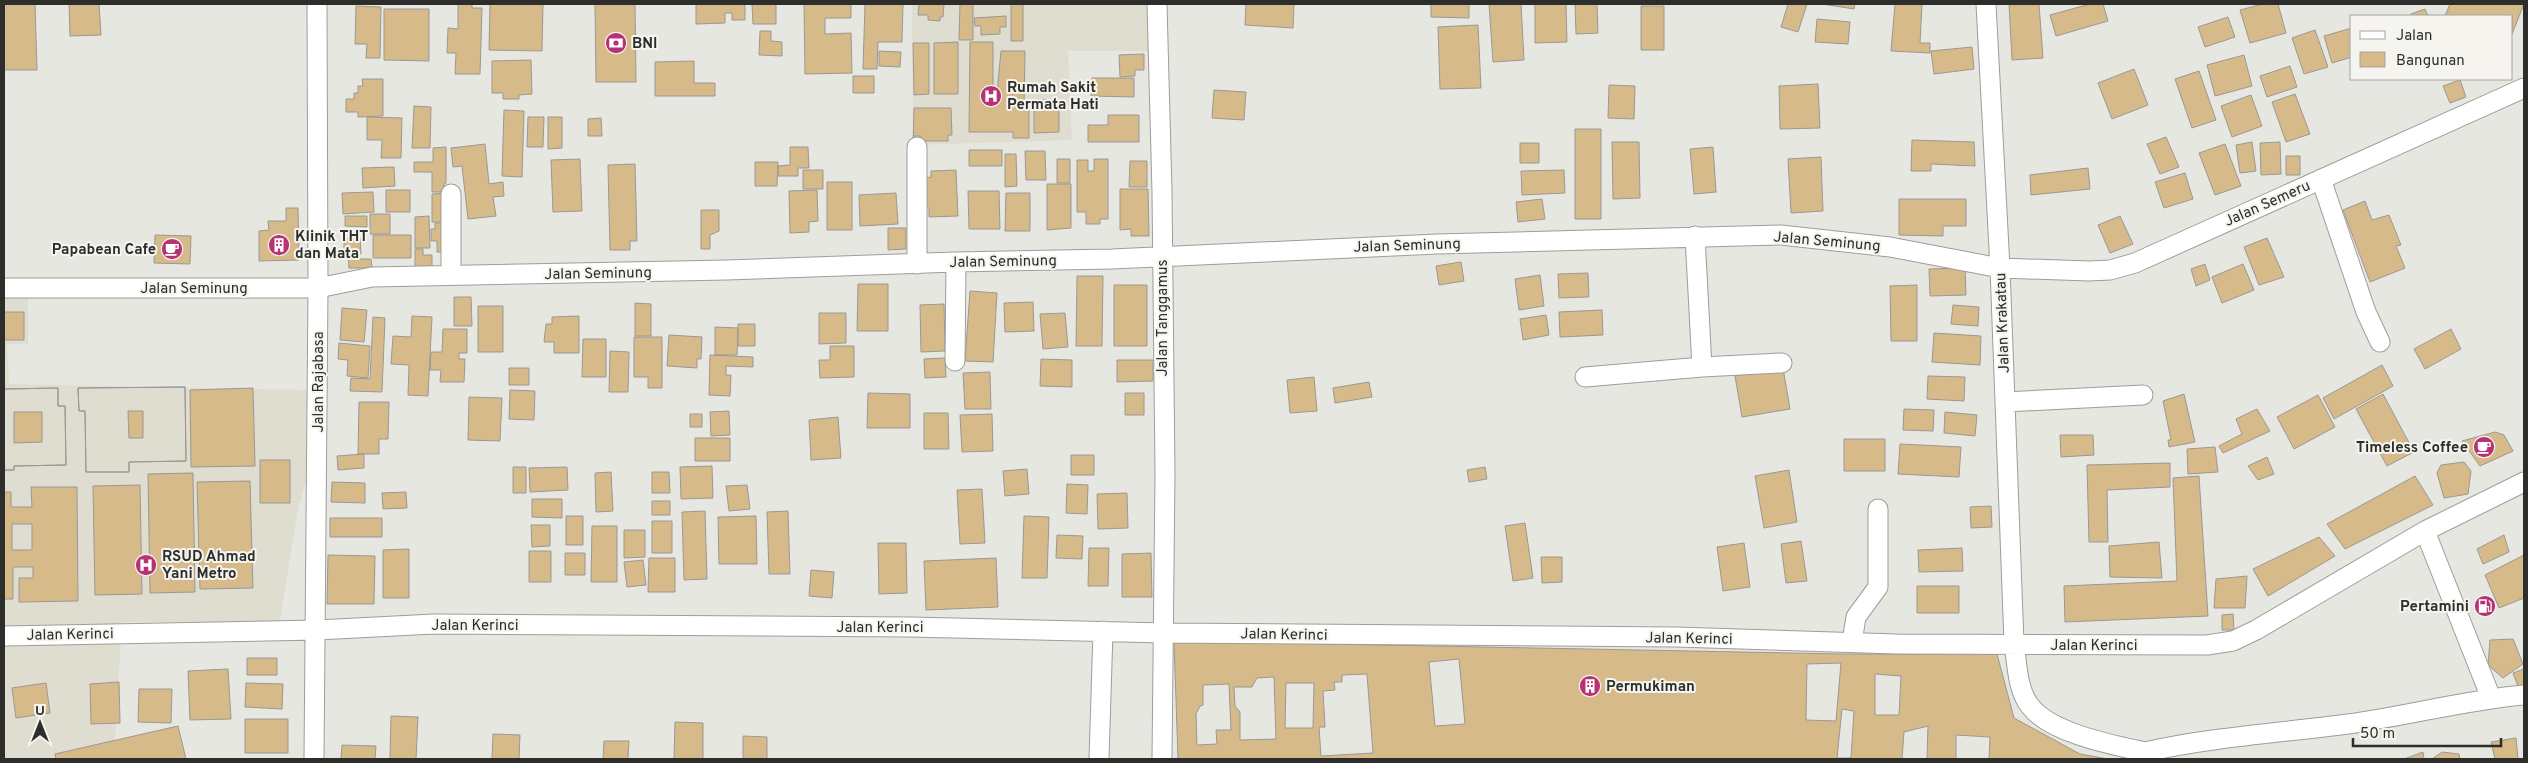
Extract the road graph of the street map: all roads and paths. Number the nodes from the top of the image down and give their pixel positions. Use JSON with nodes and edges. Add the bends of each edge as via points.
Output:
{"nodes":[{"id":1,"x":317,"y":4,"type":"edge"},
{"id":2,"x":1157,"y":4,"type":"edge"},
{"id":3,"x":1986,"y":4,"type":"edge"},
{"id":4,"x":2524,"y":88,"type":"edge"},
{"id":5,"x":917,"y":147,"type":"dead end"},
{"id":6,"x":2321,"y":179,"type":"junction"},
{"id":7,"x":451,"y":194,"type":"dead end"},
{"id":8,"x":1696,"y":236,"type":"junction"},
{"id":9,"x":1161,"y":257,"type":"junction"},
{"id":10,"x":956,"y":262,"type":"junction"},
{"id":11,"x":917,"y":264,"type":"junction"},
{"id":12,"x":2000,"y":268,"type":"junction"},
{"id":13,"x":451,"y":275,"type":"junction"},
{"id":14,"x":4,"y":288,"type":"edge"},
{"id":15,"x":318,"y":288,"type":"junction"},
{"id":16,"x":2380,"y":342,"type":"dead end"},
{"id":17,"x":955,"y":361,"type":"dead end"},
{"id":18,"x":1782,"y":363,"type":"dead end"},
{"id":19,"x":1702,"y":367,"type":"junction"},
{"id":20,"x":1585,"y":377,"type":"dead end"},
{"id":21,"x":2143,"y":395,"type":"dead end"},
{"id":22,"x":2005,"y":402,"type":"junction"},
{"id":23,"x":2524,"y":482,"type":"edge"},
{"id":24,"x":1878,"y":509,"type":"dead end"},
{"id":25,"x":2425,"y":532,"type":"junction"},
{"id":26,"x":317,"y":630,"type":"junction"},
{"id":27,"x":1103,"y":631,"type":"junction"},
{"id":28,"x":1165,"y":633,"type":"junction"},
{"id":29,"x":4,"y":636,"type":"edge"},
{"id":30,"x":1852,"y":642,"type":"junction"},
{"id":31,"x":2014,"y":643,"type":"junction"},
{"id":32,"x":2524,"y":695,"type":"edge"},
{"id":33,"x":2491,"y":698,"type":"junction"},
{"id":34,"x":2145,"y":756,"type":"edge"},
{"id":35,"x":314,"y":759,"type":"edge"},
{"id":36,"x":1099,"y":759,"type":"edge"},
{"id":37,"x":1162,"y":759,"type":"edge"}],
"edges":[{"from":1,"to":15,"type":"street","name":"Jalan Rajabasa"},
{"from":2,"to":9,"type":"street","name":"Jalan Tanggamus"},
{"from":3,"to":12,"type":"street","name":"Jalan Krakatau"},
{"from":4,"to":6,"type":"street","name":"Jalan Semeru"},
{"from":5,"to":11,"type":"street"},
{"from":6,"to":12,"type":"street","name":"Jalan Semeru","via":[[2135,263],[2110,270]]},
{"from":6,"to":16,"type":"street","via":[[2366,312]]},
{"from":7,"to":13,"type":"street"},
{"from":8,"to":9,"type":"street","name":"Jalan Seminung"},
{"from":8,"to":12,"type":"street","name":"Jalan Seminung","via":[[1805,236],[1890,247]]},
{"from":8,"to":19,"type":"street"},
{"from":9,"to":10,"type":"street","name":"Jalan Seminung"},
{"from":9,"to":28,"type":"street","name":"Jalan Tanggamus"},
{"from":10,"to":11,"type":"street","name":"Jalan Seminung"},
{"from":10,"to":17,"type":"street"},
{"from":11,"to":13,"type":"street","name":"Jalan Seminung"},
{"from":12,"to":22,"type":"street","name":"Jalan Krakatau"},
{"from":13,"to":15,"type":"street","name":"Jalan Seminung","via":[[372,277]]},
{"from":14,"to":15,"type":"street","name":"Jalan Seminung"},
{"from":15,"to":26,"type":"street","name":"Jalan Rajabasa"},
{"from":18,"to":19,"type":"street"},
{"from":19,"to":20,"type":"street"},
{"from":21,"to":22,"type":"street"},
{"from":22,"to":31,"type":"street","name":"Jalan Krakatau"},
{"from":23,"to":25,"type":"street","name":"Jalan Kerinci"},
{"from":24,"to":30,"type":"street","via":[[1878,587],[1856,617]]},
{"from":25,"to":31,"type":"street","name":"Jalan Kerinci","via":[[2233,641],[2207,645]]},
{"from":25,"to":33,"type":"street"},
{"from":26,"to":27,"type":"street","name":"Jalan Kerinci","via":[[434,624]]},
{"from":26,"to":29,"type":"street","name":"Jalan Kerinci"},
{"from":26,"to":35,"type":"street","name":"Jalan Rajabasa"},
{"from":27,"to":28,"type":"street","name":"Jalan Kerinci"},
{"from":27,"to":36,"type":"street"},
{"from":28,"to":30,"type":"street","name":"Jalan Kerinci","via":[[1676,637]]},
{"from":28,"to":37,"type":"street","name":"Jalan Tanggamus"},
{"from":30,"to":31,"type":"street","name":"Jalan Kerinci"},
{"from":31,"to":34,"type":"street","name":"Jalan Krakatau","via":[[2026,699],[2038,714],[2049,722],[2102,743]]},
{"from":32,"to":33,"type":"street"},
{"from":33,"to":34,"type":"street","via":[[2349,724],[2192,742]]}]}
